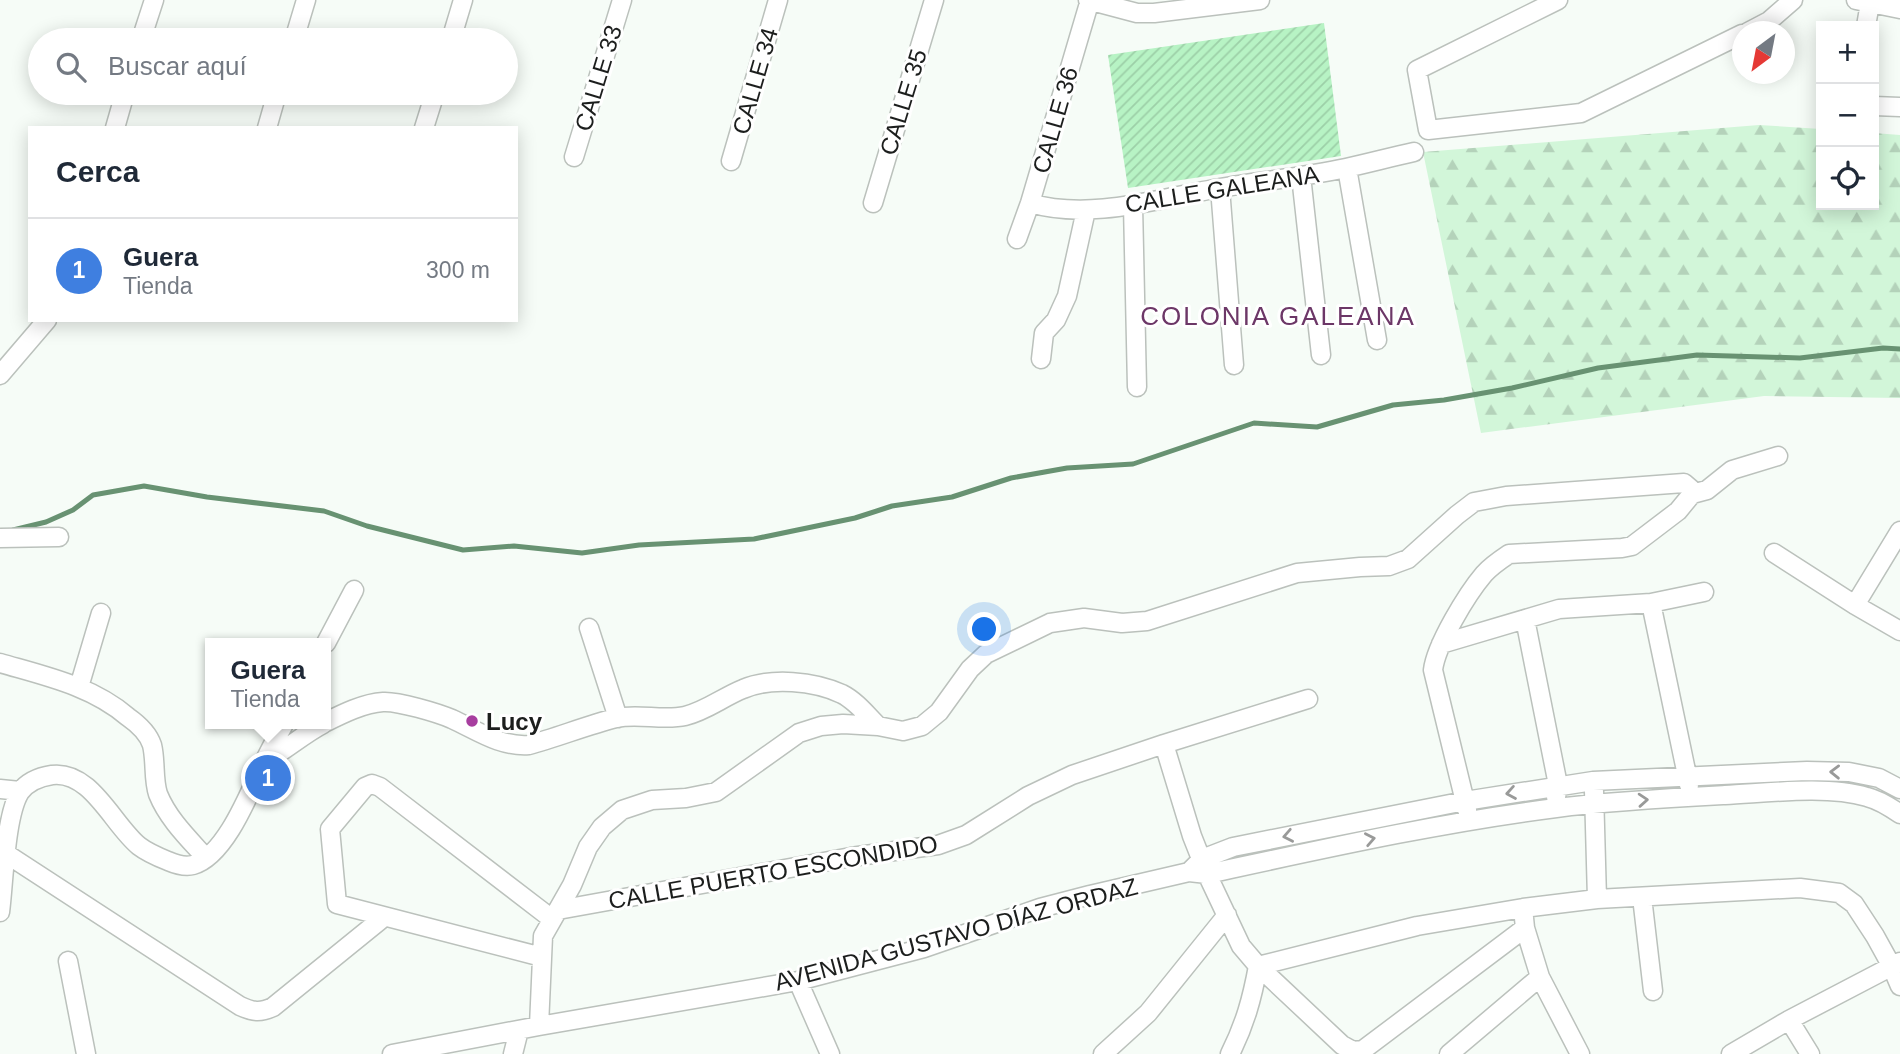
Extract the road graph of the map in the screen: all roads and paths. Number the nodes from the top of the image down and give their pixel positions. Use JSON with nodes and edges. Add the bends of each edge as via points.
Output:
{"nodes":[{"id":1,"x":154,"y":0,"type":"edge"},
{"id":2,"x":306,"y":0,"type":"edge"},
{"id":3,"x":463,"y":0,"type":"edge"},
{"id":4,"x":622,"y":0,"type":"edge"},
{"id":5,"x":778,"y":0,"type":"edge"},
{"id":6,"x":934,"y":0,"type":"edge"},
{"id":7,"x":1089,"y":0,"type":"edge"},
{"id":8,"x":1260,"y":0,"type":"edge"},
{"id":9,"x":1558,"y":0,"type":"edge"},
{"id":10,"x":1793,"y":0,"type":"edge"},
{"id":11,"x":1863,"y":2,"type":"edge"},
{"id":12,"x":1900,"y":9,"type":"edge"},
{"id":13,"x":1769,"y":21,"type":"edge"},
{"id":14,"x":1865,"y":21,"type":"edge"},
{"id":15,"x":145,"y":28,"type":"edge"},
{"id":16,"x":298,"y":28,"type":"edge"},
{"id":17,"x":454,"y":28,"type":"edge"},
{"id":18,"x":1732,"y":39,"type":"edge"},
{"id":19,"x":121,"y":105,"type":"edge"},
{"id":20,"x":274,"y":105,"type":"edge"},
{"id":21,"x":431,"y":105,"type":"edge"},
{"id":22,"x":1879,"y":106,"type":"edge"},
{"id":23,"x":1900,"y":107,"type":"edge"},
{"id":24,"x":115,"y":126,"type":"edge"},
{"id":25,"x":268,"y":126,"type":"edge"},
{"id":26,"x":425,"y":126,"type":"edge"},
{"id":27,"x":1414,"y":152,"type":"dead end"},
{"id":28,"x":574,"y":157,"type":"dead end"},
{"id":29,"x":731,"y":161,"type":"dead end"},
{"id":30,"x":1347,"y":168,"type":"junction"},
{"id":31,"x":1301,"y":176,"type":"junction"},
{"id":32,"x":1220,"y":188,"type":"junction"},
{"id":33,"x":873,"y":203,"type":"dead end"},
{"id":34,"x":1030,"y":203,"type":"junction"},
{"id":35,"x":1133,"y":205,"type":"junction"},
{"id":36,"x":1086,"y":210,"type":"junction"},
{"id":37,"x":1017,"y":239,"type":"dead end"},
{"id":38,"x":45,"y":322,"type":"edge"},
{"id":39,"x":1377,"y":340,"type":"dead end"},
{"id":40,"x":1321,"y":355,"type":"dead end"},
{"id":41,"x":1041,"y":359,"type":"dead end"},
{"id":42,"x":1234,"y":365,"type":"dead end"},
{"id":43,"x":0,"y":375,"type":"edge"},
{"id":44,"x":1137,"y":387,"type":"dead end"},
{"id":45,"x":1778,"y":456,"type":"dead end"},
{"id":46,"x":1692,"y":494,"type":"junction"},
{"id":47,"x":1900,"y":531,"type":"edge"},
{"id":48,"x":59,"y":537,"type":"dead end"},
{"id":49,"x":0,"y":538,"type":"edge"},
{"id":50,"x":1774,"y":553,"type":"dead end"},
{"id":51,"x":354,"y":590,"type":"dead end"},
{"id":52,"x":1704,"y":592,"type":"dead end"},
{"id":53,"x":1651,"y":603,"type":"junction"},
{"id":54,"x":1855,"y":605,"type":"junction"},
{"id":55,"x":101,"y":613,"type":"dead end"},
{"id":56,"x":1525,"y":619,"type":"junction"},
{"id":57,"x":589,"y":628,"type":"dead end"},
{"id":58,"x":1900,"y":631,"type":"edge"},
{"id":59,"x":329,"y":638,"type":"edge"},
{"id":60,"x":1441,"y":644,"type":"junction"},
{"id":61,"x":0,"y":663,"type":"edge"},
{"id":62,"x":79,"y":687,"type":"junction"},
{"id":63,"x":1308,"y":699,"type":"dead end"},
{"id":64,"x":618,"y":718,"type":"junction"},
{"id":65,"x":331,"y":720,"type":"edge"},
{"id":66,"x":878,"y":726,"type":"junction"},
{"id":67,"x":281,"y":729,"type":"edge"},
{"id":68,"x":314,"y":729,"type":"edge"},
{"id":69,"x":1164,"y":744,"type":"junction"},
{"id":70,"x":264,"y":762,"type":"junction"},
{"id":71,"x":1688,"y":776,"type":"junction"},
{"id":72,"x":1593,"y":781,"type":"junction"},
{"id":73,"x":1558,"y":785,"type":"junction"},
{"id":74,"x":0,"y":789,"type":"edge"},
{"id":75,"x":20,"y":791,"type":"junction"},
{"id":76,"x":1691,"y":797,"type":"junction"},
{"id":77,"x":1465,"y":801,"type":"junction"},
{"id":78,"x":1898,"y":801,"type":"edge"},
{"id":79,"x":1595,"y":803,"type":"junction"},
{"id":80,"x":1556,"y":808,"type":"junction"},
{"id":81,"x":1470,"y":820,"type":"junction"},
{"id":82,"x":5,"y":853,"type":"junction"},
{"id":83,"x":206,"y":858,"type":"junction"},
{"id":84,"x":1199,"y":868,"type":"junction"},
{"id":85,"x":1642,"y":897,"type":"junction"},
{"id":86,"x":1597,"y":899,"type":"junction"},
{"id":87,"x":1523,"y":908,"type":"junction"},
{"id":88,"x":0,"y":912,"type":"edge"},
{"id":89,"x":555,"y":915,"type":"junction"},
{"id":90,"x":1227,"y":915,"type":"junction"},
{"id":91,"x":384,"y":917,"type":"junction"},
{"id":92,"x":1525,"y":928,"type":"junction"},
{"id":93,"x":542,"y":957,"type":"junction"},
{"id":94,"x":68,"y":961,"type":"dead end"},
{"id":95,"x":1896,"y":964,"type":"edge"},
{"id":96,"x":1258,"y":966,"type":"junction"},
{"id":97,"x":1540,"y":977,"type":"junction"},
{"id":98,"x":797,"y":981,"type":"junction"},
{"id":99,"x":1900,"y":986,"type":"edge"},
{"id":100,"x":1653,"y":991,"type":"dead end"},
{"id":101,"x":1789,"y":1020,"type":"junction"},
{"id":102,"x":540,"y":1026,"type":"junction"},
{"id":103,"x":519,"y":1030,"type":"junction"},
{"id":104,"x":86,"y":1054,"type":"edge"},
{"id":105,"x":393,"y":1054,"type":"edge"},
{"id":106,"x":513,"y":1054,"type":"edge"},
{"id":107,"x":830,"y":1054,"type":"edge"},
{"id":108,"x":1103,"y":1054,"type":"edge"},
{"id":109,"x":1230,"y":1054,"type":"edge"},
{"id":110,"x":1449,"y":1054,"type":"edge"},
{"id":111,"x":1580,"y":1054,"type":"edge"},
{"id":112,"x":1731,"y":1054,"type":"edge"},
{"id":113,"x":1810,"y":1054,"type":"edge"}],
"edges":[{"from":1,"to":15,"type":"street"},
{"from":2,"to":16,"type":"street"},
{"from":3,"to":17,"type":"street"},
{"from":4,"to":28,"type":"street","name":"CALLE 33"},
{"from":5,"to":29,"type":"street","name":"CALLE 34"},
{"from":6,"to":33,"type":"street","name":"CALLE 35"},
{"from":7,"to":8,"type":"street","via":[[1137,13]]},
{"from":7,"to":34,"type":"street","name":"CALLE 36"},
{"from":9,"to":18,"type":"street","via":[[1417,70],[1427,130],[1581,113]]},
{"from":10,"to":13,"type":"street"},
{"from":11,"to":12,"type":"street"},
{"from":11,"to":14,"type":"street"},
{"from":19,"to":24,"type":"street"},
{"from":20,"to":25,"type":"street"},
{"from":21,"to":26,"type":"street"},
{"from":22,"to":23,"type":"street"},
{"from":27,"to":30,"type":"street","name":"CALLE GALEANA"},
{"from":30,"to":31,"type":"street","name":"CALLE GALEANA"},
{"from":30,"to":39,"type":"street"},
{"from":31,"to":32,"type":"street","name":"CALLE GALEANA"},
{"from":31,"to":40,"type":"street"},
{"from":32,"to":35,"type":"street","name":"CALLE GALEANA"},
{"from":32,"to":42,"type":"street"},
{"from":34,"to":36,"type":"street","name":"CALLE GALEANA"},
{"from":34,"to":37,"type":"street","name":"CALLE 36"},
{"from":35,"to":36,"type":"street","name":"CALLE GALEANA"},
{"from":35,"to":44,"type":"street"},
{"from":36,"to":41,"type":"street","via":[[1067,296],[1044,333]]},
{"from":38,"to":43,"type":"street"},
{"from":45,"to":46,"type":"street","via":[[1732,470],[1707,490]]},
{"from":46,"to":60,"type":"street","via":[[1678,511],[1632,546],[1509,554],[1484,575]]},
{"from":46,"to":66,"type":"street","via":[[1684,484],[1475,502],[1408,559],[1389,566],[1297,573],[1147,621],[1084,618],[1050,623],[986,653],[939,712],[922,726],[903,731]]},
{"from":47,"to":54,"type":"street"},
{"from":48,"to":49,"type":"street"},
{"from":50,"to":54,"type":"street"},
{"from":51,"to":59,"type":"street"},
{"from":52,"to":53,"type":"street"},
{"from":53,"to":56,"type":"street","via":[[1559,608]]},
{"from":53,"to":71,"type":"street"},
{"from":54,"to":58,"type":"street"},
{"from":55,"to":62,"type":"street"},
{"from":56,"to":60,"type":"street"},
{"from":56,"to":73,"type":"street"},
{"from":57,"to":64,"type":"street"},
{"from":60,"to":77,"type":"street","via":[[1433,670]]},
{"from":61,"to":62,"type":"street"},
{"from":62,"to":83,"type":"street","via":[[115,706],[141,727],[152,744],[157,792]]},
{"from":63,"to":69,"type":"street","name":"CALLE PUERTO ESCONDIDO"},
{"from":64,"to":65,"type":"street","via":[[516,746],[449,718],[383,702]]},
{"from":64,"to":66,"type":"street","via":[[682,717],[744,688],[791,682],[842,694]]},
{"from":66,"to":89,"type":"street","via":[[843,724],[799,733],[716,792],[652,800],[622,810],[588,847]]},
{"from":67,"to":70,"type":"street"},
{"from":68,"to":70,"type":"street"},
{"from":69,"to":84,"type":"street"},
{"from":69,"to":89,"type":"street","name":"CALLE PUERTO ESCONDIDO","via":[[1072,775],[965,835],[938,845],[837,859]]},
{"from":70,"to":83,"type":"street","via":[[235,822]]},
{"from":71,"to":72,"type":"street","name":"AVENIDA GUSTAVO DÍAZ ORDAZ"},
{"from":71,"to":76,"type":"street"},
{"from":78,"to":71,"type":"street","name":"AVENIDA GUSTAVO DÍAZ ORDAZ","one_way":true,"via":[[1879,778],[1849,772]]},
{"from":72,"to":73,"type":"street","name":"AVENIDA GUSTAVO DÍAZ ORDAZ"},
{"from":72,"to":79,"type":"street"},
{"from":73,"to":77,"type":"street","name":"AVENIDA GUSTAVO DÍAZ ORDAZ","one_way":true},
{"from":73,"to":80,"type":"street"},
{"from":74,"to":75,"type":"street"},
{"from":75,"to":82,"type":"street"},
{"from":75,"to":83,"type":"street","via":[[41,776],[59,774],[75,779],[139,846],[155,856],[192,866]]},
{"from":76,"to":78,"type":"street","name":"AVENIDA GUSTAVO DÍAZ ORDAZ","via":[[1804,791]]},
{"from":79,"to":76,"type":"street","name":"AVENIDA GUSTAVO DÍAZ ORDAZ","one_way":true},
{"from":77,"to":81,"type":"street"},
{"from":77,"to":84,"type":"street","name":"AVENIDA GUSTAVO DÍAZ ORDAZ","one_way":true,"via":[[1233,847]]},
{"from":79,"to":80,"type":"street","name":"AVENIDA GUSTAVO DÍAZ ORDAZ"},
{"from":79,"to":86,"type":"street"},
{"from":80,"to":81,"type":"street","name":"AVENIDA GUSTAVO DÍAZ ORDAZ"},
{"from":84,"to":81,"type":"street","name":"AVENIDA GUSTAVO DÍAZ ORDAZ","one_way":true},
{"from":82,"to":88,"type":"street"},
{"from":82,"to":91,"type":"street","via":[[252,1011],[273,1007]]},
{"from":84,"to":90,"type":"street"},
{"from":84,"to":98,"type":"street","name":"AVENIDA GUSTAVO DÍAZ ORDAZ","via":[[1040,908],[924,948]]},
{"from":85,"to":86,"type":"street"},
{"from":85,"to":95,"type":"street","via":[[1800,888],[1839,894],[1860,911]]},
{"from":85,"to":100,"type":"street"},
{"from":86,"to":87,"type":"street"},
{"from":87,"to":92,"type":"street"},
{"from":87,"to":96,"type":"street","via":[[1417,926]]},
{"from":89,"to":91,"type":"street","via":[[372,784],[330,830],[337,904]]},
{"from":89,"to":93,"type":"street","via":[[543,936]]},
{"from":90,"to":96,"type":"street","via":[[1241,946]]},
{"from":90,"to":108,"type":"street","via":[[1148,1013]]},
{"from":91,"to":93,"type":"street"},
{"from":92,"to":96,"type":"street","via":[[1363,1050],[1342,1045]]},
{"from":92,"to":97,"type":"street"},
{"from":93,"to":102,"type":"street"},
{"from":94,"to":104,"type":"street"},
{"from":95,"to":99,"type":"street"},
{"from":95,"to":101,"type":"street"},
{"from":96,"to":109,"type":"street","via":[[1252,1000]]},
{"from":97,"to":110,"type":"street"},
{"from":97,"to":111,"type":"street"},
{"from":98,"to":102,"type":"street","name":"AVENIDA GUSTAVO DÍAZ ORDAZ"},
{"from":98,"to":107,"type":"street"},
{"from":101,"to":112,"type":"street"},
{"from":101,"to":113,"type":"street"},
{"from":102,"to":103,"type":"street","name":"AVENIDA GUSTAVO DÍAZ ORDAZ"},
{"from":103,"to":105,"type":"street","name":"AVENIDA GUSTAVO DÍAZ ORDAZ"},
{"from":103,"to":106,"type":"street"}]}
